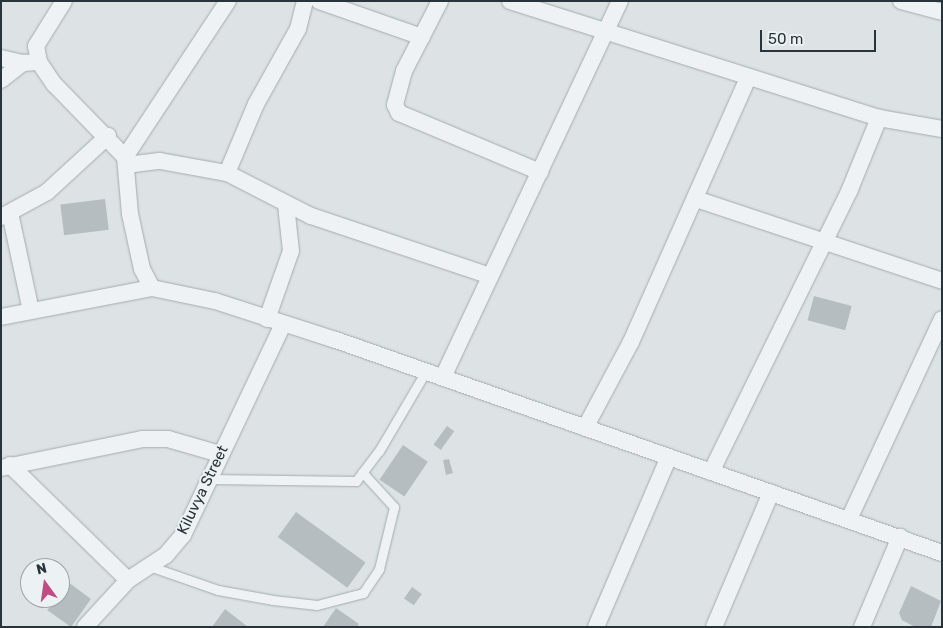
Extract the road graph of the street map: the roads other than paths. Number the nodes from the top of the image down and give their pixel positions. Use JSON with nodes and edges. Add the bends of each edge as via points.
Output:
{"nodes":[{"id":1,"x":64,"y":1,"type":"edge"},
{"id":2,"x":228,"y":1,"type":"edge"},
{"id":3,"x":305,"y":1,"type":"edge"},
{"id":4,"x":319,"y":1,"type":"edge"},
{"id":5,"x":440,"y":1,"type":"edge"},
{"id":6,"x":510,"y":1,"type":"edge"},
{"id":7,"x":620,"y":1,"type":"edge"},
{"id":8,"x":901,"y":1,"type":"edge"},
{"id":9,"x":942,"y":12,"type":"edge"},
{"id":10,"x":605,"y":33,"type":"junction"},
{"id":11,"x":422,"y":37,"type":"junction"},
{"id":12,"x":1,"y":58,"type":"edge"},
{"id":13,"x":31,"y":62,"type":"junction"},
{"id":14,"x":748,"y":78,"type":"junction"},
{"id":15,"x":1,"y":80,"type":"edge"},
{"id":16,"x":878,"y":118,"type":"junction"},
{"id":17,"x":942,"y":129,"type":"edge"},
{"id":18,"x":108,"y":136,"type":"junction"},
{"id":19,"x":125,"y":161,"type":"junction"},
{"id":20,"x":540,"y":172,"type":"junction"},
{"id":21,"x":227,"y":173,"type":"junction"},
{"id":22,"x":696,"y":199,"type":"junction"},
{"id":23,"x":286,"y":205,"type":"junction"},
{"id":24,"x":6,"y":215,"type":"edge"},
{"id":25,"x":823,"y":245,"type":"junction"},
{"id":26,"x":490,"y":276,"type":"junction"},
{"id":27,"x":942,"y":281,"type":"edge"},
{"id":28,"x":152,"y":288,"type":"junction"},
{"id":29,"x":31,"y":311,"type":"junction"},
{"id":30,"x":1,"y":317,"type":"edge"},
{"id":31,"x":266,"y":319,"type":"junction"},
{"id":32,"x":942,"y":319,"type":"edge"},
{"id":33,"x":283,"y":324,"type":"junction"},
{"id":34,"x":426,"y":371,"type":"junction"},
{"id":35,"x":443,"y":377,"type":"junction"},
{"id":36,"x":584,"y":428,"type":"junction"},
{"id":37,"x":220,"y":454,"type":"junction"},
{"id":38,"x":669,"y":457,"type":"junction"},
{"id":39,"x":6,"y":467,"type":"edge"},
{"id":40,"x":362,"y":472,"type":"junction"},
{"id":41,"x":711,"y":472,"type":"junction"},
{"id":42,"x":210,"y":479,"type":"junction"},
{"id":43,"x":771,"y":493,"type":"junction"},
{"id":44,"x":850,"y":517,"type":"junction"},
{"id":45,"x":900,"y":537,"type":"junction"},
{"id":46,"x":942,"y":553,"type":"edge"},
{"id":47,"x":149,"y":566,"type":"junction"},
{"id":48,"x":128,"y":580,"type":"junction"},
{"id":49,"x":85,"y":627,"type":"edge"},
{"id":50,"x":596,"y":627,"type":"edge"},
{"id":51,"x":714,"y":627,"type":"edge"},
{"id":52,"x":862,"y":627,"type":"edge"}],
"edges":[{"from":1,"to":13,"type":"street","via":[[36,46]]},
{"from":2,"to":19,"type":"street"},
{"from":3,"to":21,"type":"street","via":[[298,29],[256,104]]},
{"from":4,"to":11,"type":"street"},
{"from":5,"to":11,"type":"street"},
{"from":6,"to":10,"type":"street"},
{"from":7,"to":10,"type":"street"},
{"from":8,"to":9,"type":"street"},
{"from":10,"to":14,"type":"street"},
{"from":10,"to":20,"type":"street"},
{"from":11,"to":20,"type":"street","via":[[404,70],[395,105],[399,113]]},
{"from":12,"to":13,"type":"street"},
{"from":13,"to":15,"type":"street"},
{"from":13,"to":18,"type":"street"},
{"from":14,"to":16,"type":"street"},
{"from":14,"to":22,"type":"street"},
{"from":16,"to":17,"type":"street"},
{"from":16,"to":25,"type":"street"},
{"from":18,"to":19,"type":"street"},
{"from":18,"to":24,"type":"street","via":[[47,192]]},
{"from":19,"to":21,"type":"street","via":[[160,161]]},
{"from":19,"to":28,"type":"street","via":[[130,214],[142,269]]},
{"from":20,"to":26,"type":"street"},
{"from":21,"to":23,"type":"street"},
{"from":22,"to":25,"type":"street"},
{"from":22,"to":36,"type":"street","via":[[631,342]]},
{"from":23,"to":26,"type":"street"},
{"from":23,"to":31,"type":"street","via":[[291,251]]},
{"from":24,"to":29,"type":"street"},
{"from":25,"to":27,"type":"street"},
{"from":25,"to":41,"type":"street"},
{"from":26,"to":35,"type":"street"},
{"from":28,"to":29,"type":"street"},
{"from":28,"to":31,"type":"street","via":[[215,301]]},
{"from":29,"to":30,"type":"street"},
{"from":31,"to":33,"type":"street"},
{"from":32,"to":44,"type":"street"},
{"from":33,"to":34,"type":"street"},
{"from":33,"to":37,"type":"street","name":"Kiluvya Street"},
{"from":34,"to":35,"type":"street"},
{"from":34,"to":40,"type":"lane"},
{"from":35,"to":36,"type":"street"},
{"from":36,"to":38,"type":"street"},
{"from":37,"to":39,"type":"street","via":[[168,439],[142,439]]},
{"from":37,"to":42,"type":"street","name":"Kiluvya Street"},
{"from":38,"to":41,"type":"street"},
{"from":38,"to":50,"type":"street"},
{"from":39,"to":48,"type":"street"},
{"from":40,"to":42,"type":"lane","via":[[350,482]]},
{"from":40,"to":47,"type":"lane","via":[[394,507],[374,579],[363,593],[347,600],[317,605],[273,600],[218,590]]},
{"from":41,"to":43,"type":"street"},
{"from":42,"to":47,"type":"street","name":"Kiluvya Street","via":[[183,535],[166,555]]},
{"from":43,"to":44,"type":"street"},
{"from":43,"to":51,"type":"street"},
{"from":44,"to":45,"type":"street"},
{"from":45,"to":46,"type":"street"},
{"from":45,"to":52,"type":"street"},
{"from":47,"to":48,"type":"street","name":"Kiluvya Street"},
{"from":48,"to":49,"type":"street","name":"Kiluvya Street"}]}
